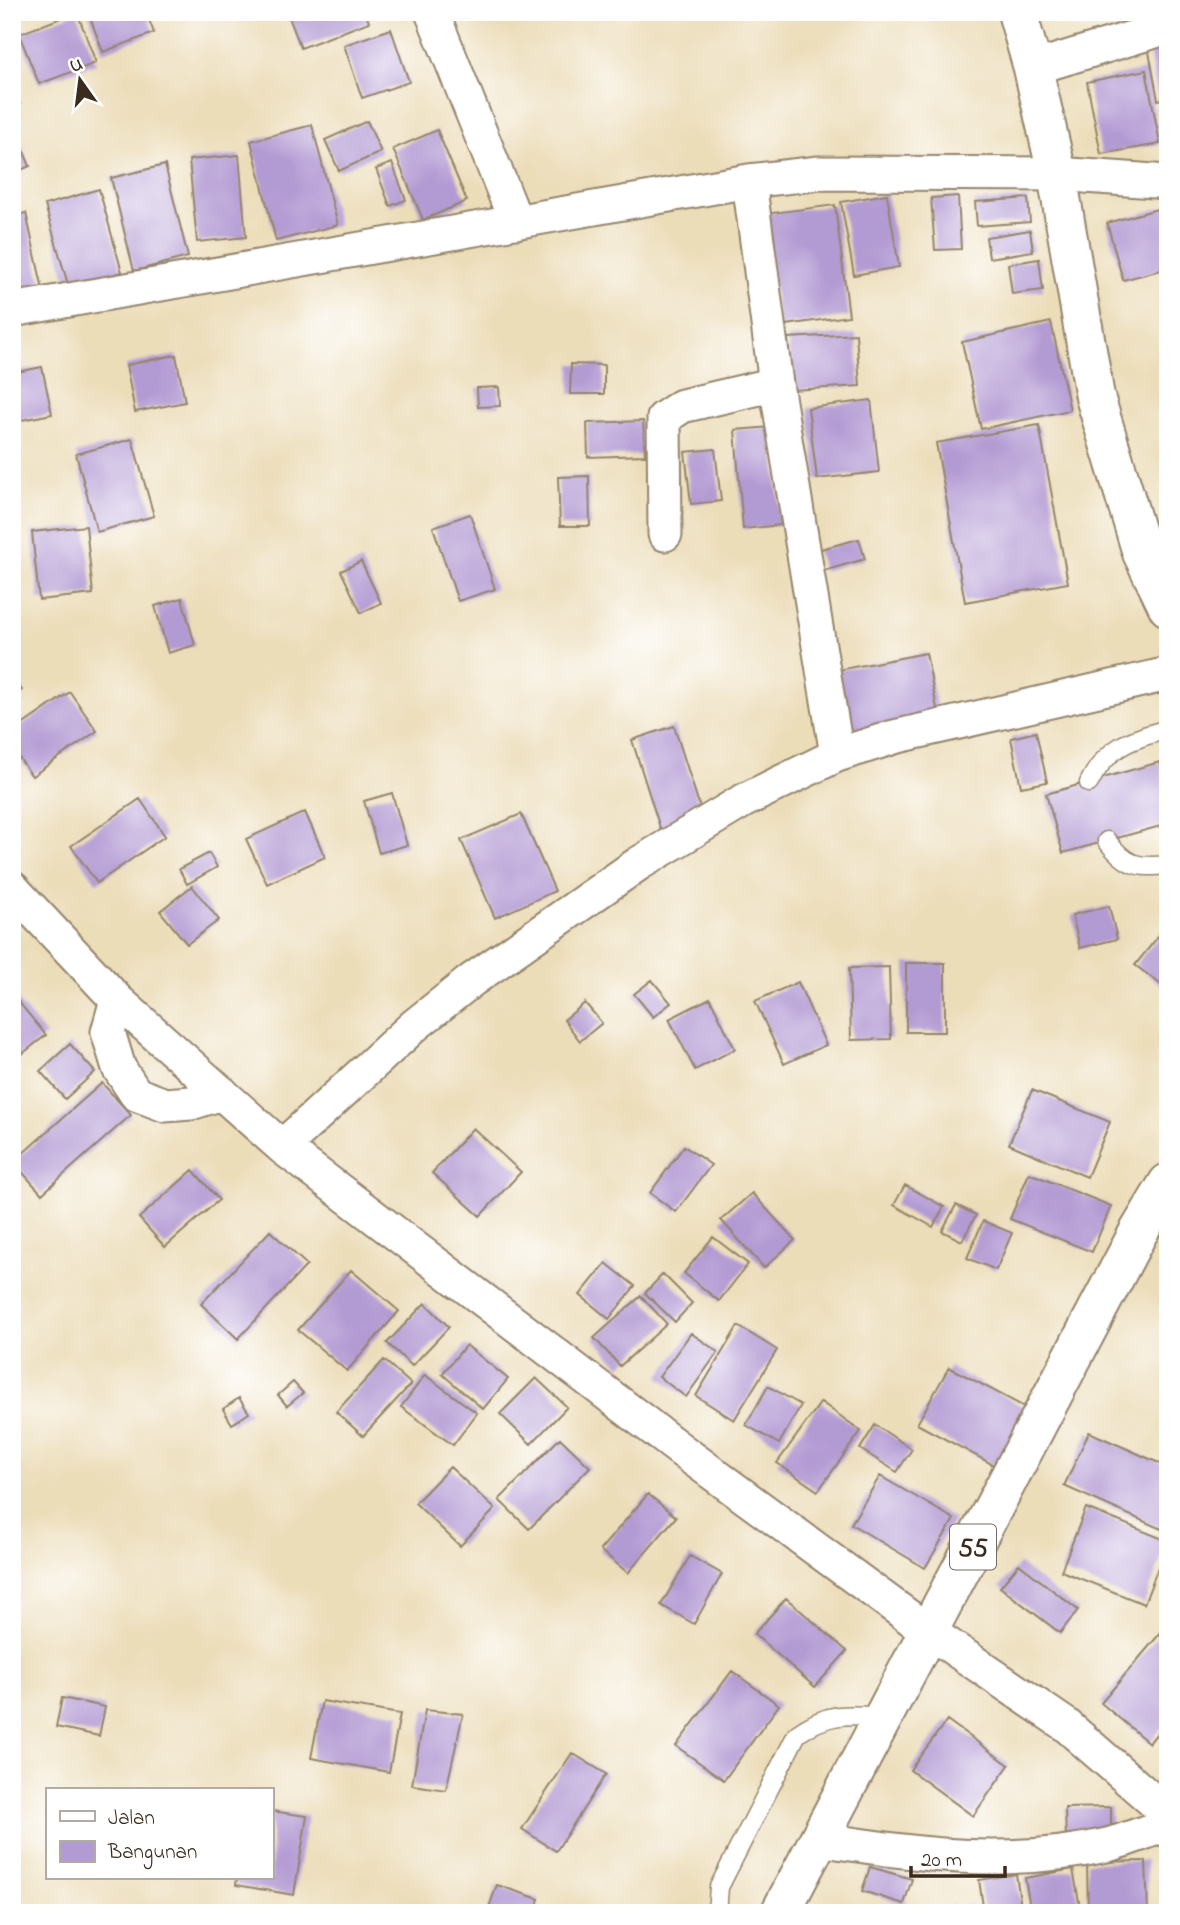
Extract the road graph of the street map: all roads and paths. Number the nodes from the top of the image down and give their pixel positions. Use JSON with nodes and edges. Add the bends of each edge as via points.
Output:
{"nodes":[{"id":1,"x":432,"y":12,"type":"edge"},
{"id":2,"x":1017,"y":12,"type":"edge"},
{"id":3,"x":1168,"y":27,"type":"edge"},
{"id":4,"x":1033,"y":68,"type":"junction"},
{"id":5,"x":1056,"y":174,"type":"junction"},
{"id":6,"x":749,"y":181,"type":"junction"},
{"id":7,"x":1168,"y":182,"type":"edge"},
{"id":8,"x":516,"y":222,"type":"junction"},
{"id":9,"x":12,"y":310,"type":"edge"},
{"id":10,"x":776,"y":384,"type":"junction"},
{"id":11,"x":665,"y":534,"type":"dead end"},
{"id":12,"x":1168,"y":607,"type":"edge"},
{"id":13,"x":1168,"y":674,"type":"edge"},
{"id":14,"x":1168,"y":729,"type":"edge"},
{"id":15,"x":837,"y":755,"type":"junction"},
{"id":16,"x":1089,"y":783,"type":"dead end"},
{"id":17,"x":1107,"y":841,"type":"dead end"},
{"id":18,"x":1168,"y":865,"type":"edge"},
{"id":19,"x":12,"y":888,"type":"edge"},
{"id":20,"x":117,"y":1000,"type":"junction"},
{"id":21,"x":222,"y":1093,"type":"junction"},
{"id":22,"x":282,"y":1147,"type":"junction"},
{"id":23,"x":1168,"y":1183,"type":"edge"},
{"id":24,"x":928,"y":1632,"type":"junction"},
{"id":25,"x":884,"y":1717,"type":"junction"},
{"id":26,"x":1168,"y":1814,"type":"edge"},
{"id":27,"x":1168,"y":1824,"type":"edge"},
{"id":28,"x":819,"y":1839,"type":"junction"},
{"id":29,"x":718,"y":1913,"type":"edge"},
{"id":30,"x":780,"y":1913,"type":"edge"}],
"edges":[{"from":1,"to":8,"type":"street"},
{"from":2,"to":4,"type":"main road"},
{"from":3,"to":4,"type":"street"},
{"from":4,"to":5,"type":"main road"},
{"from":5,"to":6,"type":"street","via":[[819,173]]},
{"from":5,"to":7,"type":"street"},
{"from":5,"to":12,"type":"main road","via":[[1095,397],[1142,553]]},
{"from":6,"to":8,"type":"street"},
{"from":6,"to":10,"type":"street"},
{"from":8,"to":9,"type":"street"},
{"from":10,"to":11,"type":"street","via":[[682,406],[664,418]]},
{"from":10,"to":15,"type":"street"},
{"from":13,"to":15,"type":"street","via":[[894,737]]},
{"from":14,"to":16,"type":"lane","via":[[1118,746],[1099,762]]},
{"from":15,"to":22,"type":"street","via":[[743,801],[638,864],[472,979]]},
{"from":17,"to":18,"type":"lane","via":[[1122,860],[1143,867]]},
{"from":19,"to":20,"type":"street"},
{"from":20,"to":21,"type":"street"},
{"from":20,"to":21,"type":"street","via":[[108,1031],[119,1068],[136,1094],[165,1105]]},
{"from":21,"to":22,"type":"street"},
{"from":22,"to":24,"type":"street"},
{"from":23,"to":24,"type":"main road","number":"55"},
{"from":24,"to":25,"type":"main road","number":"55"},
{"from":24,"to":26,"type":"street","via":[[1066,1725]]},
{"from":25,"to":28,"type":"main road","number":"55"},
{"from":25,"to":29,"type":"lane","via":[[841,1714],[816,1721],[797,1734],[719,1887]]},
{"from":27,"to":28,"type":"street","via":[[1108,1845],[1004,1858],[920,1855]]},
{"from":28,"to":30,"type":"main road","number":"55"}]}
